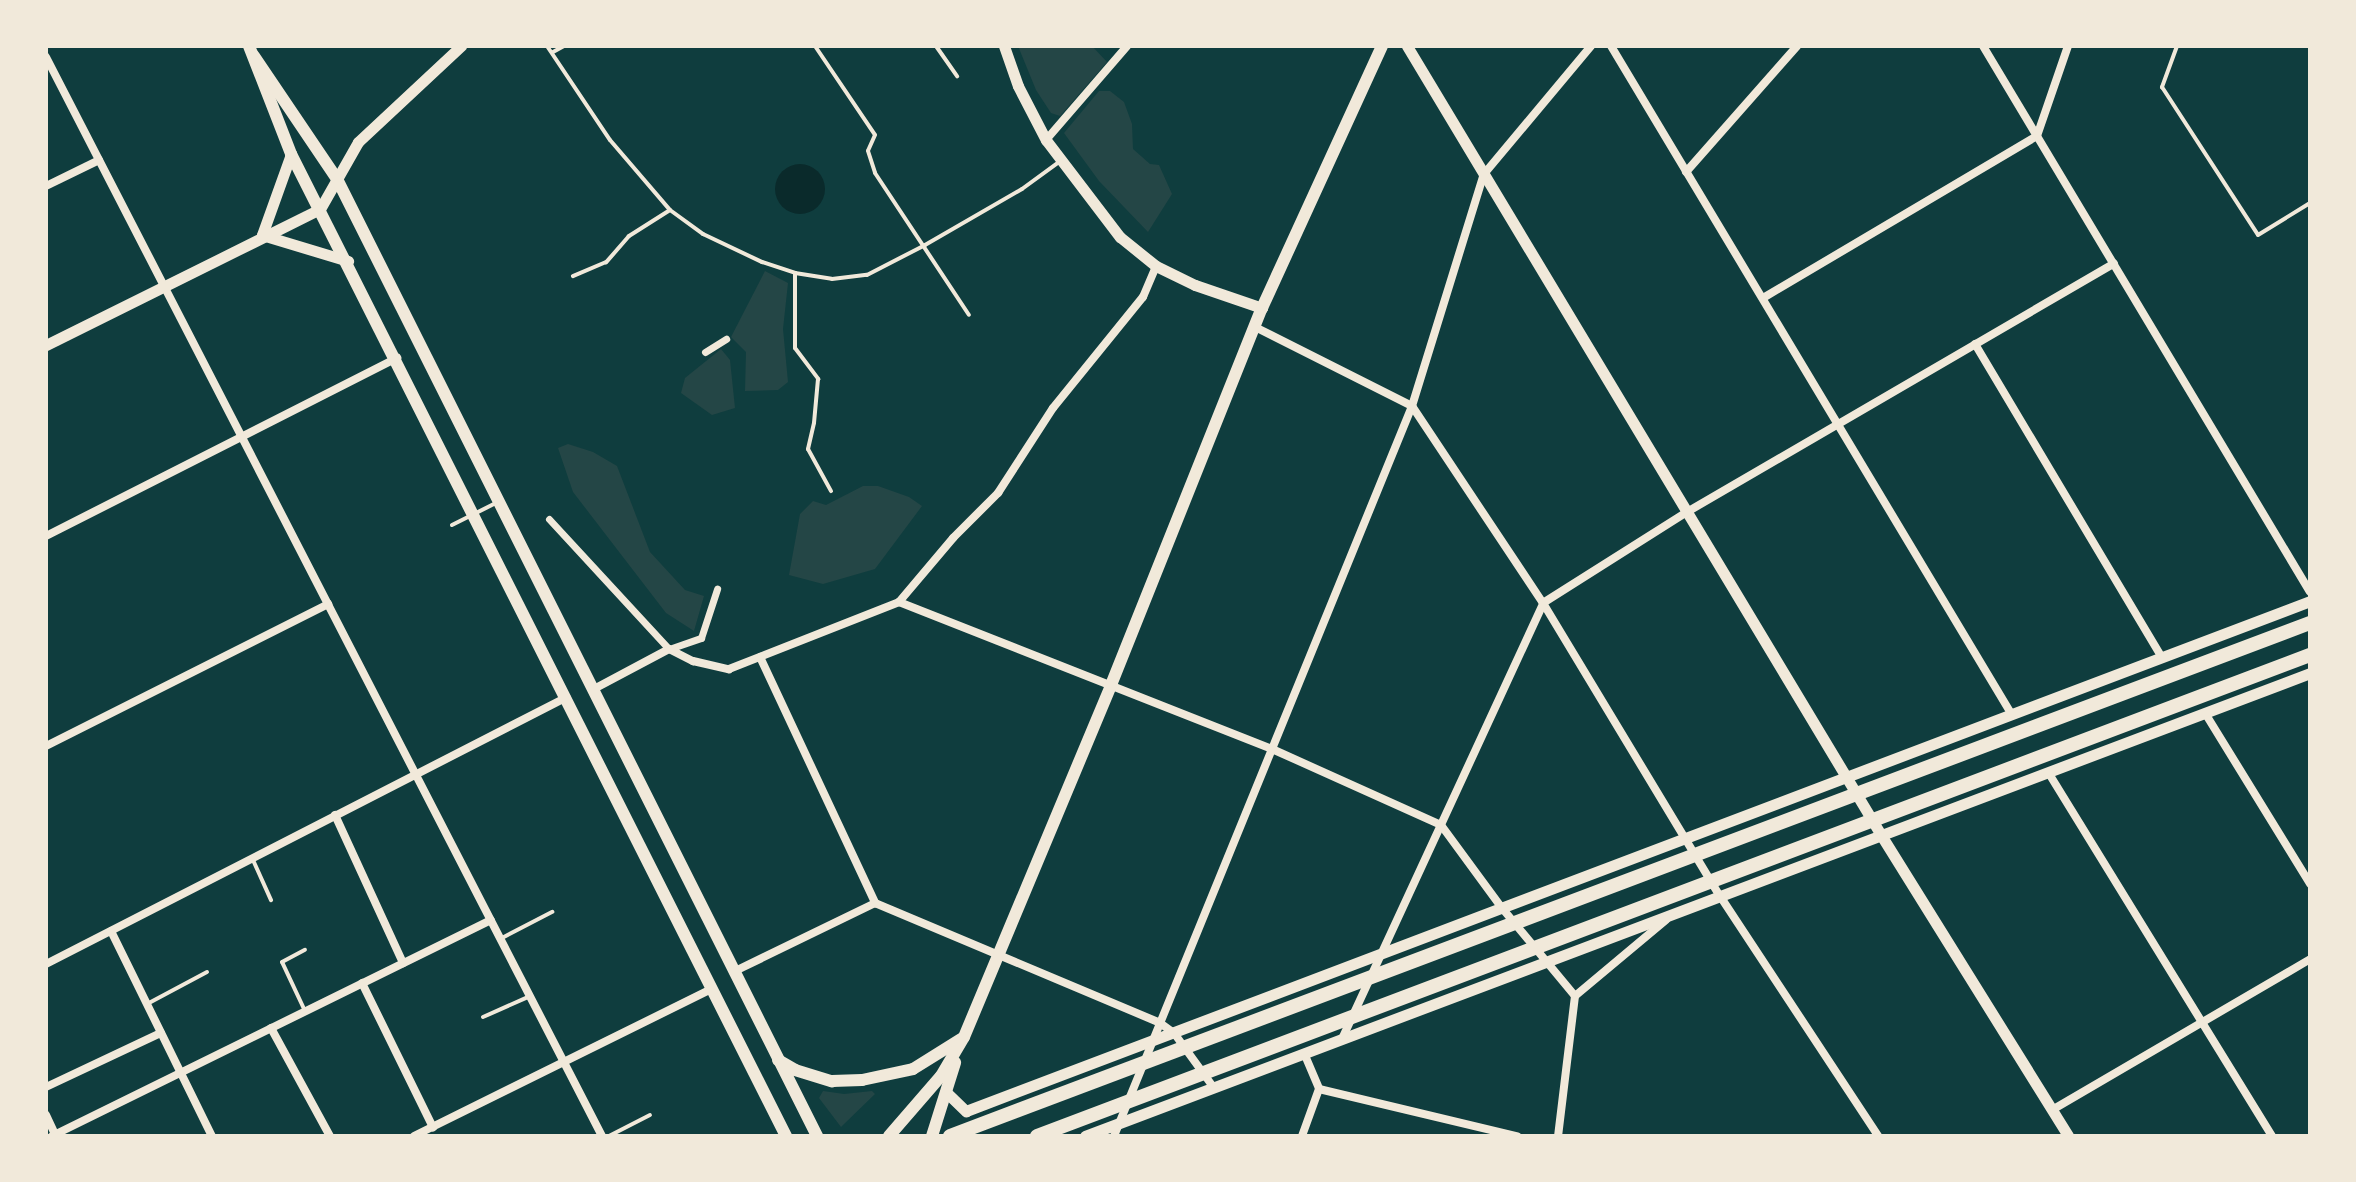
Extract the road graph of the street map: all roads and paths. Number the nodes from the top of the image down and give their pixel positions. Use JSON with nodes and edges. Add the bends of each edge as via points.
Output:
{"nodes":[{"id":1,"x":461,"y":46,"type":"edge"},
{"id":2,"x":547,"y":46,"type":"edge"},
{"id":3,"x":564,"y":46,"type":"edge"},
{"id":4,"x":815,"y":46,"type":"edge"},
{"id":5,"x":936,"y":46,"type":"edge"},
{"id":6,"x":1004,"y":46,"type":"edge"},
{"id":7,"x":1127,"y":46,"type":"edge"},
{"id":8,"x":1382,"y":46,"type":"edge"},
{"id":9,"x":1407,"y":46,"type":"edge"},
{"id":10,"x":1591,"y":46,"type":"edge"},
{"id":11,"x":1611,"y":46,"type":"edge"},
{"id":12,"x":1797,"y":46,"type":"edge"},
{"id":13,"x":1983,"y":46,"type":"edge"},
{"id":14,"x":2068,"y":46,"type":"edge"},
{"id":15,"x":2177,"y":46,"type":"edge"},
{"id":16,"x":252,"y":51,"type":"edge"},
{"id":17,"x":553,"y":52,"type":"junction"},
{"id":18,"x":46,"y":57,"type":"edge"},
{"id":19,"x":957,"y":76,"type":"dead end"},
{"id":20,"x":2037,"y":136,"type":"junction"},
{"id":21,"x":1046,"y":140,"type":"junction"},
{"id":22,"x":291,"y":154,"type":"junction"},
{"id":23,"x":99,"y":160,"type":"junction"},
{"id":24,"x":1060,"y":161,"type":"junction"},
{"id":25,"x":1686,"y":172,"type":"junction"},
{"id":26,"x":1484,"y":174,"type":"junction"},
{"id":27,"x":337,"y":179,"type":"junction"},
{"id":28,"x":46,"y":186,"type":"edge"},
{"id":29,"x":2310,"y":203,"type":"edge"},
{"id":30,"x":320,"y":209,"type":"junction"},
{"id":31,"x":670,"y":210,"type":"junction"},
{"id":32,"x":262,"y":235,"type":"junction"},
{"id":33,"x":925,"y":245,"type":"junction"},
{"id":34,"x":348,"y":261,"type":"junction"},
{"id":35,"x":2114,"y":263,"type":"junction"},
{"id":36,"x":1156,"y":266,"type":"junction"},
{"id":37,"x":795,"y":273,"type":"junction"},
{"id":38,"x":573,"y":276,"type":"dead end"},
{"id":39,"x":162,"y":285,"type":"junction"},
{"id":40,"x":1763,"y":298,"type":"junction"},
{"id":41,"x":1262,"y":308,"type":"junction"},
{"id":42,"x":969,"y":315,"type":"dead end"},
{"id":43,"x":1255,"y":327,"type":"junction"},
{"id":44,"x":726,"y":339,"type":"dead end"},
{"id":45,"x":1975,"y":344,"type":"junction"},
{"id":46,"x":46,"y":345,"type":"edge"},
{"id":47,"x":705,"y":352,"type":"dead end"},
{"id":48,"x":397,"y":358,"type":"junction"},
{"id":49,"x":1412,"y":406,"type":"junction"},
{"id":50,"x":1839,"y":424,"type":"junction"},
{"id":51,"x":242,"y":437,"type":"junction"},
{"id":52,"x":831,"y":491,"type":"dead end"},
{"id":53,"x":498,"y":502,"type":"junction"},
{"id":54,"x":1687,"y":512,"type":"junction"},
{"id":55,"x":474,"y":513,"type":"junction"},
{"id":56,"x":549,"y":519,"type":"dead end"},
{"id":57,"x":452,"y":525,"type":"dead end"},
{"id":58,"x":46,"y":536,"type":"edge"},
{"id":59,"x":717,"y":589,"type":"dead end"},
{"id":60,"x":2310,"y":592,"type":"edge"},
{"id":61,"x":2310,"y":601,"type":"edge"},
{"id":62,"x":899,"y":602,"type":"junction"},
{"id":63,"x":1543,"y":603,"type":"junction"},
{"id":64,"x":328,"y":604,"type":"junction"},
{"id":65,"x":2310,"y":623,"type":"edge"},
{"id":66,"x":669,"y":649,"type":"junction"},
{"id":67,"x":2310,"y":655,"type":"edge"},
{"id":68,"x":760,"y":657,"type":"junction"},
{"id":69,"x":2162,"y":658,"type":"junction"},
{"id":70,"x":2310,"y":673,"type":"edge"},
{"id":71,"x":1111,"y":685,"type":"junction"},
{"id":72,"x":592,"y":690,"type":"junction"},
{"id":73,"x":567,"y":697,"type":"junction"},
{"id":74,"x":2205,"y":713,"type":"junction"},
{"id":75,"x":2012,"y":715,"type":"junction"},
{"id":76,"x":46,"y":746,"type":"edge"},
{"id":77,"x":1272,"y":749,"type":"junction"},
{"id":78,"x":2048,"y":772,"type":"junction"},
{"id":79,"x":414,"y":775,"type":"junction"},
{"id":80,"x":1846,"y":778,"type":"junction"},
{"id":81,"x":335,"y":815,"type":"junction"},
{"id":82,"x":1441,"y":825,"type":"junction"},
{"id":83,"x":1881,"y":835,"type":"junction"},
{"id":84,"x":1685,"y":838,"type":"junction"},
{"id":85,"x":253,"y":860,"type":"junction"},
{"id":86,"x":2310,"y":884,"type":"edge"},
{"id":87,"x":1720,"y":896,"type":"junction"},
{"id":88,"x":271,"y":900,"type":"dead end"},
{"id":89,"x":875,"y":903,"type":"junction"},
{"id":90,"x":1502,"y":908,"type":"junction"},
{"id":91,"x":552,"y":912,"type":"dead end"},
{"id":92,"x":1673,"y":914,"type":"junction"},
{"id":93,"x":491,"y":920,"type":"junction"},
{"id":94,"x":111,"y":931,"type":"junction"},
{"id":95,"x":500,"y":939,"type":"junction"},
{"id":96,"x":305,"y":950,"type":"dead end"},
{"id":97,"x":999,"y":953,"type":"junction"},
{"id":98,"x":1382,"y":954,"type":"junction"},
{"id":99,"x":2310,"y":959,"type":"edge"},
{"id":100,"x":1548,"y":961,"type":"junction"},
{"id":101,"x":403,"y":963,"type":"junction"},
{"id":102,"x":46,"y":964,"type":"edge"},
{"id":103,"x":207,"y":972,"type":"dead end"},
{"id":104,"x":733,"y":973,"type":"junction"},
{"id":105,"x":362,"y":983,"type":"junction"},
{"id":106,"x":712,"y":989,"type":"junction"},
{"id":107,"x":530,"y":996,"type":"junction"},
{"id":108,"x":1575,"y":996,"type":"junction"},
{"id":109,"x":147,"y":1004,"type":"junction"},
{"id":110,"x":305,"y":1011,"type":"junction"},
{"id":111,"x":483,"y":1017,"type":"dead end"},
{"id":112,"x":2201,"y":1020,"type":"junction"},
{"id":113,"x":1160,"y":1023,"type":"junction"},
{"id":114,"x":271,"y":1028,"type":"junction"},
{"id":115,"x":161,"y":1033,"type":"junction"},
{"id":116,"x":1174,"y":1033,"type":"junction"},
{"id":117,"x":964,"y":1037,"type":"junction"},
{"id":118,"x":1342,"y":1039,"type":"junction"},
{"id":119,"x":1154,"y":1040,"type":"junction"},
{"id":120,"x":1304,"y":1053,"type":"junction"},
{"id":121,"x":775,"y":1058,"type":"junction"},
{"id":122,"x":564,"y":1062,"type":"junction"},
{"id":123,"x":180,"y":1073,"type":"junction"},
{"id":124,"x":46,"y":1087,"type":"edge"},
{"id":125,"x":1214,"y":1088,"type":"junction"},
{"id":126,"x":1319,"y":1089,"type":"junction"},
{"id":127,"x":946,"y":1092,"type":"junction"},
{"id":128,"x":2052,"y":1110,"type":"junction"},
{"id":129,"x":46,"y":1115,"type":"edge"},
{"id":130,"x":650,"y":1115,"type":"dead end"},
{"id":131,"x":1119,"y":1123,"type":"junction"},
{"id":132,"x":433,"y":1127,"type":"junction"},
{"id":133,"x":2063,"y":1134,"type":"edge"},
{"id":134,"x":54,"y":1135,"type":"edge"},
{"id":135,"x":212,"y":1136,"type":"edge"},
{"id":136,"x":330,"y":1136,"type":"edge"},
{"id":137,"x":414,"y":1136,"type":"edge"},
{"id":138,"x":602,"y":1136,"type":"edge"},
{"id":139,"x":609,"y":1136,"type":"edge"},
{"id":140,"x":786,"y":1136,"type":"edge"},
{"id":141,"x":817,"y":1136,"type":"edge"},
{"id":142,"x":889,"y":1136,"type":"edge"},
{"id":143,"x":932,"y":1136,"type":"edge"},
{"id":144,"x":950,"y":1136,"type":"edge"},
{"id":145,"x":1037,"y":1136,"type":"edge"},
{"id":146,"x":1085,"y":1136,"type":"edge"},
{"id":147,"x":1114,"y":1136,"type":"edge"},
{"id":148,"x":1302,"y":1136,"type":"edge"},
{"id":149,"x":1517,"y":1136,"type":"edge"},
{"id":150,"x":1558,"y":1136,"type":"edge"},
{"id":151,"x":1878,"y":1136,"type":"edge"},
{"id":152,"x":2272,"y":1136,"type":"edge"}],
"edges":[{"from":1,"to":27,"type":"street","via":[[358,142]]},
{"from":2,"to":17,"type":"lane"},
{"from":3,"to":17,"type":"lane"},
{"from":4,"to":33,"type":"lane","via":[[875,135],[868,151],[875,173]]},
{"from":5,"to":19,"type":"lane"},
{"from":6,"to":21,"type":"street"},
{"from":7,"to":21,"type":"street"},
{"from":8,"to":41,"type":"main road"},
{"from":9,"to":26,"type":"street"},
{"from":10,"to":26,"type":"street"},
{"from":11,"to":25,"type":"street"},
{"from":12,"to":25,"type":"street"},
{"from":13,"to":20,"type":"street"},
{"from":14,"to":20,"type":"street"},
{"from":15,"to":29,"type":"lane","via":[[2162,87],[2258,235]]},
{"from":16,"to":22,"type":"main road"},
{"from":16,"to":27,"type":"main road"},
{"from":17,"to":31,"type":"lane","via":[[610,140]]},
{"from":18,"to":23,"type":"street"},
{"from":20,"to":35,"type":"street"},
{"from":20,"to":40,"type":"street"},
{"from":21,"to":24,"type":"street"},
{"from":22,"to":30,"type":"main road"},
{"from":22,"to":32,"type":"street"},
{"from":23,"to":28,"type":"street"},
{"from":23,"to":39,"type":"street"},
{"from":24,"to":33,"type":"lane","via":[[1031,184]]},
{"from":24,"to":36,"type":"street","via":[[1120,237]]},
{"from":25,"to":40,"type":"street"},
{"from":26,"to":49,"type":"street"},
{"from":26,"to":54,"type":"street"},
{"from":27,"to":30,"type":"street"},
{"from":27,"to":53,"type":"main road"},
{"from":30,"to":32,"type":"street"},
{"from":30,"to":34,"type":"main road"},
{"from":31,"to":37,"type":"lane","via":[[703,234]]},
{"from":31,"to":38,"type":"lane","via":[[629,236],[606,262]]},
{"from":32,"to":34,"type":"street"},
{"from":32,"to":39,"type":"street"},
{"from":33,"to":37,"type":"lane","via":[[867,275],[832,279]]},
{"from":33,"to":42,"type":"lane"},
{"from":34,"to":48,"type":"main road"},
{"from":35,"to":45,"type":"street"},
{"from":35,"to":60,"type":"street"},
{"from":36,"to":41,"type":"street"},
{"from":36,"to":62,"type":"street","via":[[1143,297],[1053,408],[998,493]]},
{"from":37,"to":52,"type":"lane","via":[[795,348],[818,379],[808,449]]},
{"from":39,"to":46,"type":"street"},
{"from":39,"to":51,"type":"street"},
{"from":40,"to":50,"type":"street"},
{"from":41,"to":43,"type":"main road"},
{"from":43,"to":49,"type":"street"},
{"from":43,"to":71,"type":"main road"},
{"from":44,"to":47,"type":"street"},
{"from":45,"to":50,"type":"street"},
{"from":45,"to":69,"type":"street"},
{"from":48,"to":51,"type":"street"},
{"from":48,"to":55,"type":"main road"},
{"from":49,"to":63,"type":"street"},
{"from":49,"to":77,"type":"street"},
{"from":50,"to":54,"type":"street"},
{"from":50,"to":75,"type":"street"},
{"from":51,"to":58,"type":"street"},
{"from":51,"to":64,"type":"street"},
{"from":53,"to":55,"type":"lane"},
{"from":53,"to":72,"type":"main road"},
{"from":54,"to":63,"type":"street"},
{"from":54,"to":80,"type":"street"},
{"from":55,"to":57,"type":"lane"},
{"from":55,"to":73,"type":"main road"},
{"from":56,"to":66,"type":"street"},
{"from":59,"to":66,"type":"street","via":[[701,638]]},
{"from":61,"to":69,"type":"street"},
{"from":62,"to":68,"type":"street"},
{"from":62,"to":71,"type":"street"},
{"from":63,"to":82,"type":"street"},
{"from":63,"to":84,"type":"street"},
{"from":64,"to":76,"type":"street"},
{"from":64,"to":79,"type":"street"},
{"from":65,"to":144,"type":"highway"},
{"from":66,"to":68,"type":"street","via":[[729,669]]},
{"from":66,"to":72,"type":"street"},
{"from":67,"to":145,"type":"highway"},
{"from":68,"to":89,"type":"street"},
{"from":69,"to":75,"type":"street"},
{"from":70,"to":74,"type":"street"},
{"from":71,"to":77,"type":"street"},
{"from":71,"to":97,"type":"main road"},
{"from":72,"to":104,"type":"main road"},
{"from":73,"to":79,"type":"street"},
{"from":73,"to":106,"type":"main road"},
{"from":74,"to":78,"type":"street"},
{"from":74,"to":86,"type":"street"},
{"from":75,"to":80,"type":"street"},
{"from":77,"to":82,"type":"street"},
{"from":77,"to":113,"type":"street"},
{"from":78,"to":83,"type":"street"},
{"from":78,"to":112,"type":"street"},
{"from":79,"to":81,"type":"street"},
{"from":79,"to":93,"type":"street"},
{"from":80,"to":83,"type":"street"},
{"from":80,"to":84,"type":"street"},
{"from":81,"to":85,"type":"street"},
{"from":81,"to":101,"type":"street"},
{"from":82,"to":90,"type":"street"},
{"from":82,"to":98,"type":"street"},
{"from":83,"to":87,"type":"street"},
{"from":83,"to":128,"type":"street"},
{"from":84,"to":87,"type":"street"},
{"from":84,"to":90,"type":"street"},
{"from":85,"to":88,"type":"lane"},
{"from":85,"to":94,"type":"street"},
{"from":87,"to":92,"type":"street"},
{"from":87,"to":151,"type":"street"},
{"from":89,"to":97,"type":"street"},
{"from":89,"to":104,"type":"street"},
{"from":90,"to":98,"type":"street"},
{"from":90,"to":100,"type":"street"},
{"from":91,"to":95,"type":"lane"},
{"from":92,"to":100,"type":"street"},
{"from":92,"to":108,"type":"street"},
{"from":93,"to":95,"type":"street"},
{"from":93,"to":101,"type":"street"},
{"from":94,"to":102,"type":"street"},
{"from":94,"to":109,"type":"street"},
{"from":95,"to":107,"type":"street"},
{"from":96,"to":110,"type":"lane","via":[[282,962]]},
{"from":97,"to":113,"type":"street"},
{"from":97,"to":117,"type":"main road"},
{"from":98,"to":116,"type":"street"},
{"from":98,"to":118,"type":"street"},
{"from":99,"to":112,"type":"street"},
{"from":100,"to":108,"type":"street"},
{"from":100,"to":118,"type":"street"},
{"from":101,"to":105,"type":"street"},
{"from":103,"to":109,"type":"lane"},
{"from":104,"to":121,"type":"main road"},
{"from":105,"to":110,"type":"street"},
{"from":105,"to":132,"type":"street"},
{"from":106,"to":122,"type":"street"},
{"from":106,"to":140,"type":"main road"},
{"from":107,"to":111,"type":"lane"},
{"from":107,"to":122,"type":"street"},
{"from":108,"to":150,"type":"street"},
{"from":109,"to":115,"type":"street"},
{"from":110,"to":114,"type":"street"},
{"from":112,"to":128,"type":"street"},
{"from":112,"to":152,"type":"street"},
{"from":113,"to":116,"type":"street"},
{"from":113,"to":119,"type":"street"},
{"from":114,"to":123,"type":"street"},
{"from":114,"to":136,"type":"street"},
{"from":115,"to":123,"type":"street"},
{"from":115,"to":124,"type":"street"},
{"from":116,"to":119,"type":"street"},
{"from":116,"to":125,"type":"street"},
{"from":117,"to":121,"type":"main road","via":[[913,1069],[862,1080],[832,1081]]},
{"from":117,"to":127,"type":"main road"},
{"from":117,"to":142,"type":"main road","via":[[941,1076]]},
{"from":118,"to":120,"type":"street"},
{"from":119,"to":127,"type":"street","via":[[966,1111]]},
{"from":119,"to":131,"type":"street"},
{"from":120,"to":125,"type":"street"},
{"from":120,"to":126,"type":"street"},
{"from":121,"to":141,"type":"main road"},
{"from":122,"to":132,"type":"street"},
{"from":122,"to":138,"type":"street"},
{"from":123,"to":134,"type":"street"},
{"from":123,"to":135,"type":"street"},
{"from":125,"to":131,"type":"street"},
{"from":126,"to":148,"type":"street"},
{"from":126,"to":149,"type":"street"},
{"from":127,"to":143,"type":"main road"},
{"from":128,"to":133,"type":"street"},
{"from":129,"to":134,"type":"street"},
{"from":130,"to":139,"type":"lane"},
{"from":131,"to":146,"type":"street"},
{"from":131,"to":147,"type":"street"},
{"from":132,"to":137,"type":"street"}]}
